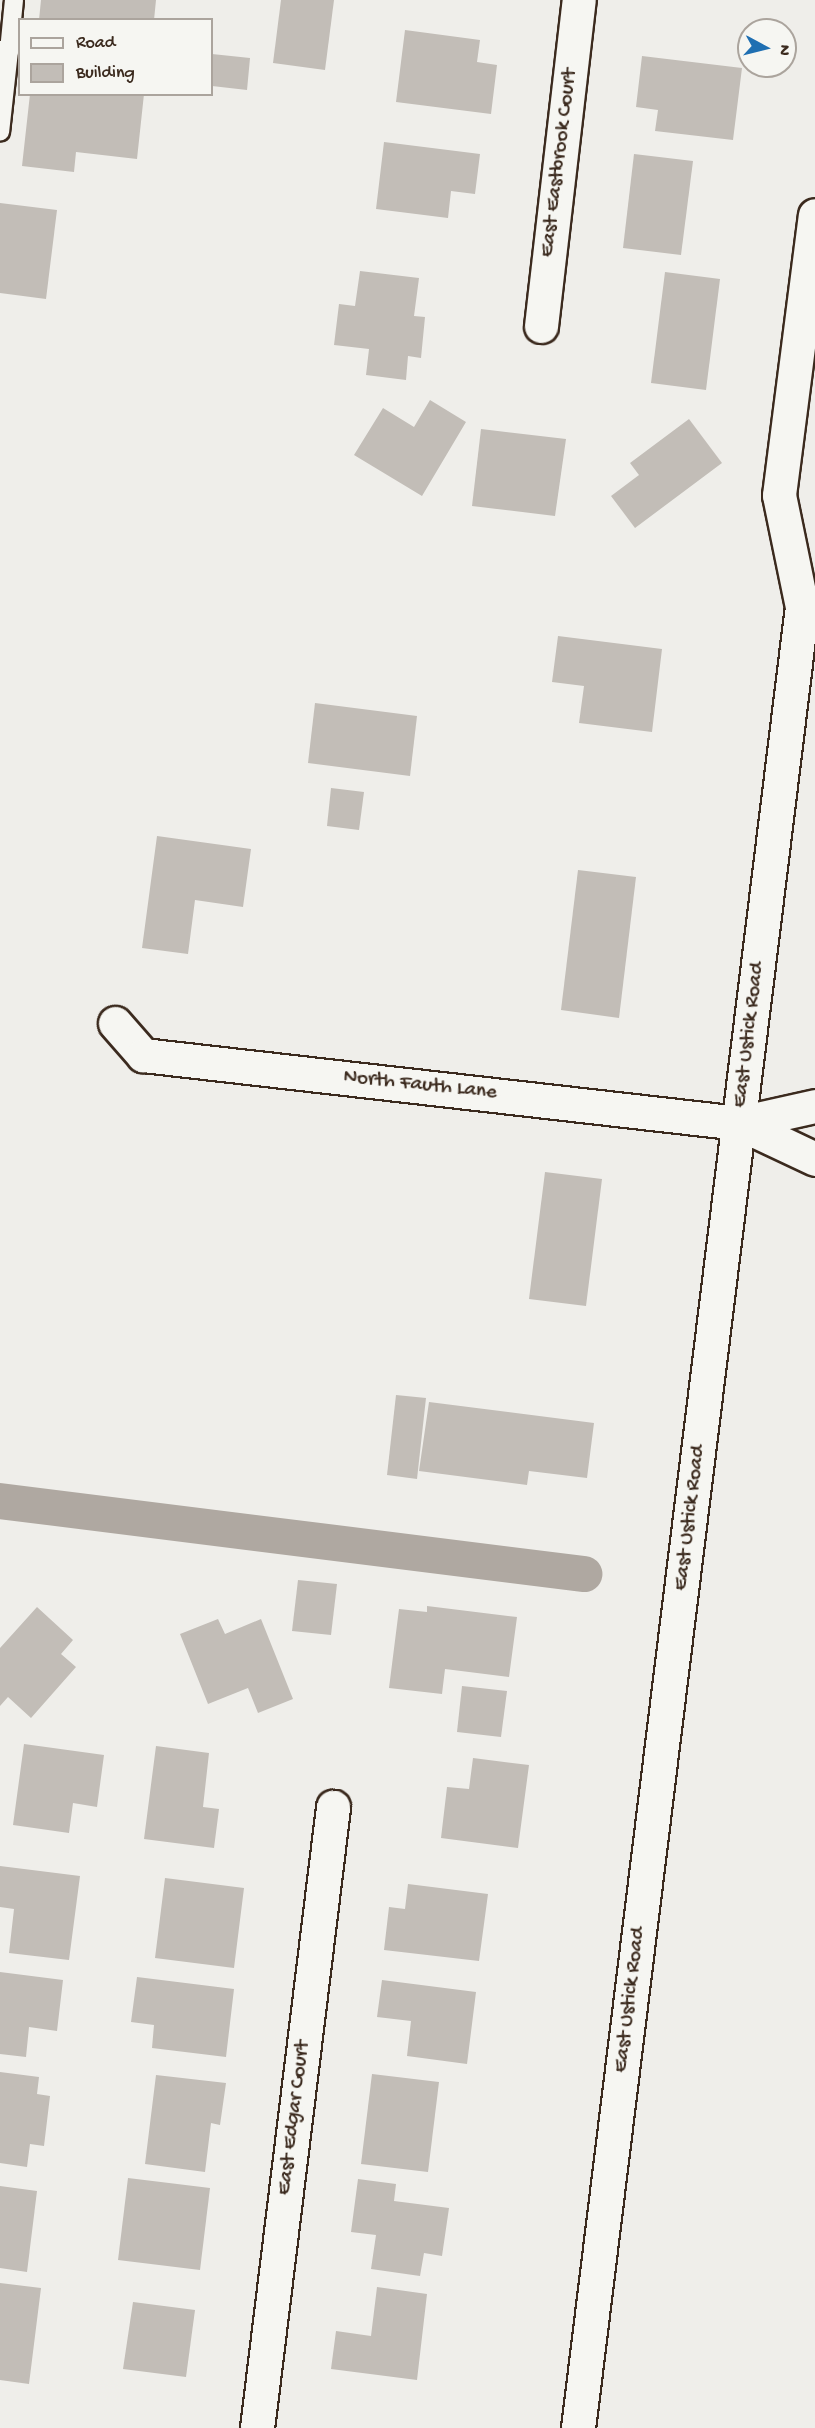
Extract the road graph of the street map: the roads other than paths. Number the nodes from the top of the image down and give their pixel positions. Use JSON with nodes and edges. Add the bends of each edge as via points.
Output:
{"nodes":[{"id":1,"x":14,"y":0,"type":"edge"},
{"id":2,"x":579,"y":0,"type":"edge"},
{"id":3,"x":4,"y":51,"type":"edge"},
{"id":4,"x":0,"y":132,"type":"edge"},
{"id":5,"x":815,"y":215,"type":"edge"},
{"id":6,"x":541,"y":326,"type":"dead end"},
{"id":7,"x":809,"y":595,"type":"edge"},
{"id":8,"x":115,"y":1023,"type":"dead end"},
{"id":9,"x":815,"y":1106,"type":"edge"},
{"id":10,"x":739,"y":1123,"type":"junction"},
{"id":11,"x":815,"y":1159,"type":"edge"},
{"id":12,"x":333,"y":1807,"type":"dead end"},
{"id":13,"x":257,"y":2428,"type":"edge"},
{"id":14,"x":578,"y":2428,"type":"edge"}],
"edges":[{"from":1,"to":3,"type":"lane"},
{"from":2,"to":6,"type":"main road","name":"East Eastbrook Court"},
{"from":3,"to":4,"type":"lane"},
{"from":5,"to":7,"type":"main road","name":"East Ustick Road","via":[[779,495]]},
{"from":7,"to":10,"type":"main road","name":"East Ustick Road"},
{"from":8,"to":10,"type":"main road","name":"North Fauth Lane","via":[[143,1055]]},
{"from":9,"to":10,"type":"main road"},
{"from":10,"to":11,"type":"main road"},
{"from":10,"to":14,"type":"main road","name":"East Ustick Road"},
{"from":12,"to":13,"type":"main road","name":"East Edgar Court"}]}
